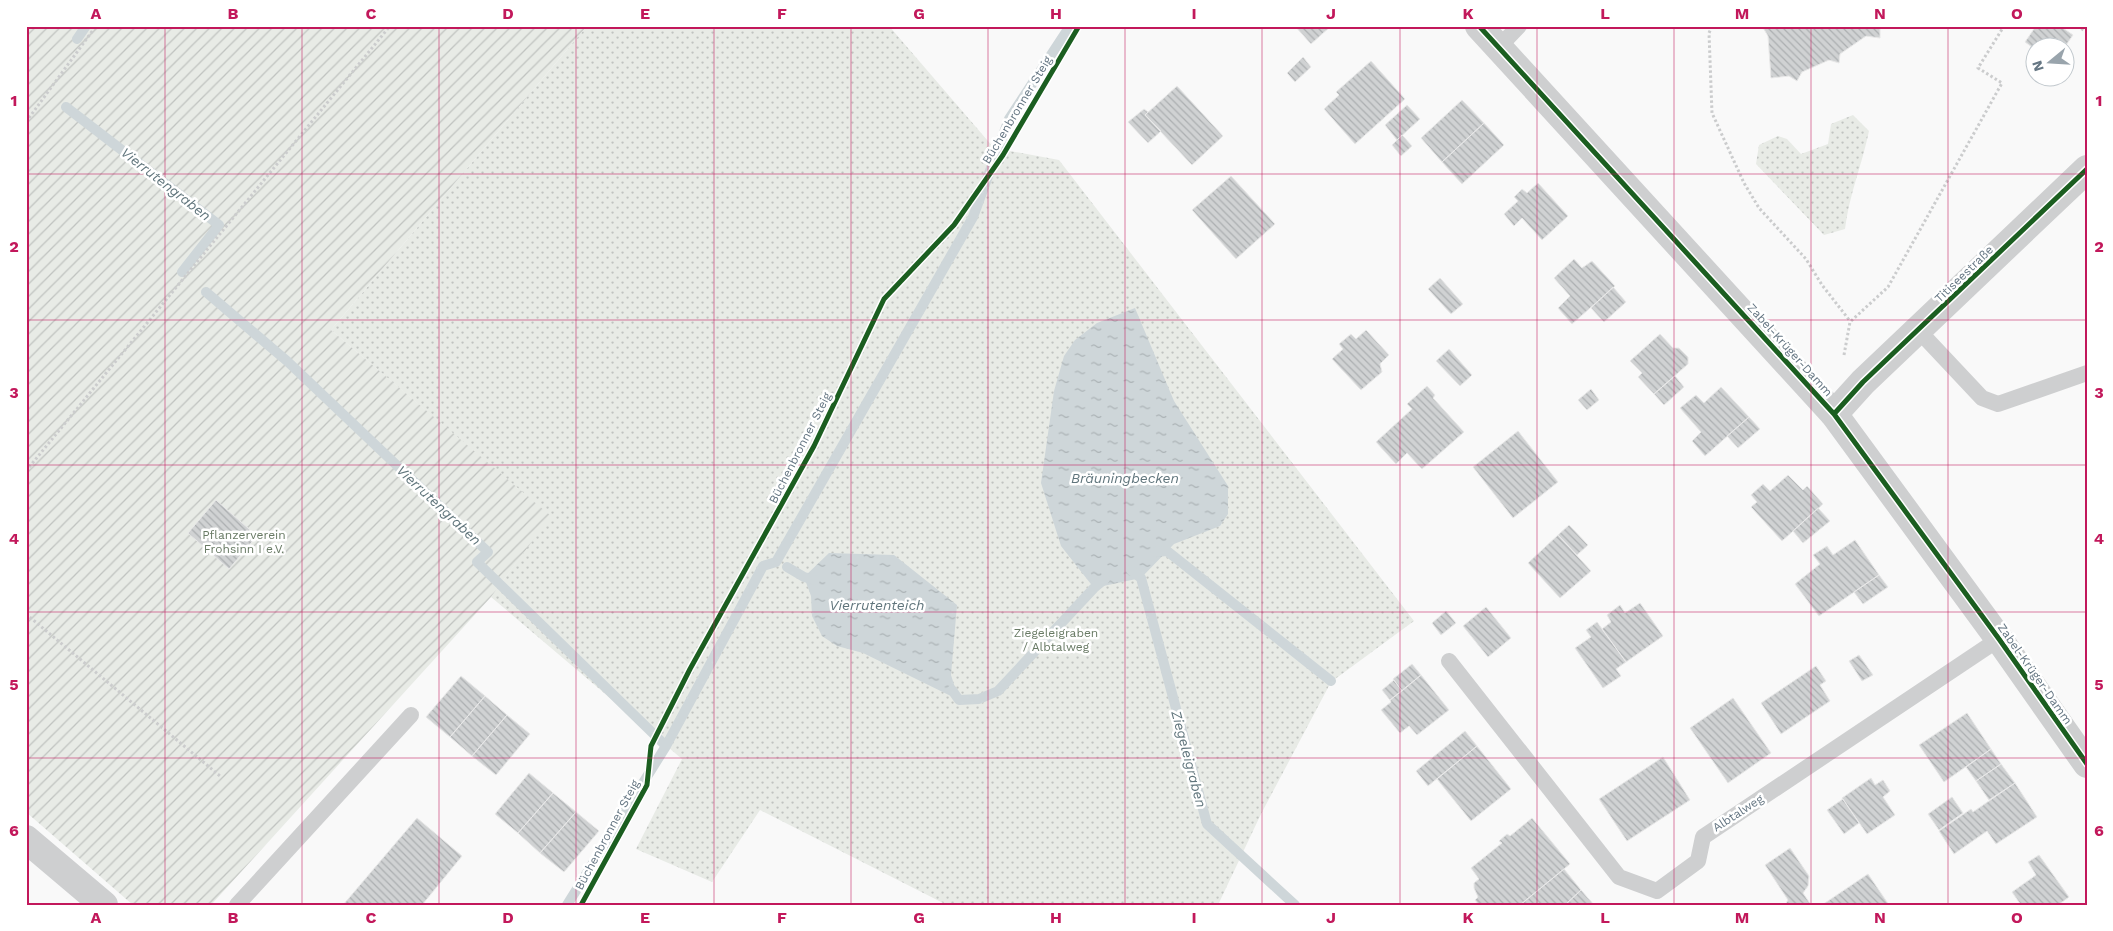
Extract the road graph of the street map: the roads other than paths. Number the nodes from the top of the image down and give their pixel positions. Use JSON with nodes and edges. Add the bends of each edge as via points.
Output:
{"nodes":[{"id":1,"x":1479,"y":26,"type":"edge"},
{"id":2,"x":1519,"y":26,"type":"edge"},
{"id":3,"x":1498,"y":48,"type":"junction"},
{"id":4,"x":2087,"y":169,"type":"edge"},
{"id":5,"x":1919,"y":331,"type":"junction"},
{"id":6,"x":2087,"y":373,"type":"edge"},
{"id":7,"x":1834,"y":414,"type":"junction"},
{"id":8,"x":1999,"y":639,"type":"junction"},
{"id":9,"x":1449,"y":661,"type":"dead end"},
{"id":10,"x":411,"y":715,"type":"dead end"},
{"id":11,"x":2087,"y":764,"type":"edge"},
{"id":12,"x":26,"y":839,"type":"edge"},
{"id":13,"x":104,"y":905,"type":"edge"},
{"id":14,"x":237,"y":905,"type":"edge"}],
"edges":[{"from":1,"to":3,"type":"street","name":"Zabel-Krüger-Damm"},
{"from":2,"to":3,"type":"lane"},
{"from":3,"to":7,"type":"street","name":"Zabel-Krüger-Damm"},
{"from":4,"to":5,"type":"street","name":"Titiseestraße"},
{"from":5,"to":6,"type":"lane","via":[[1982,398],[1998,404]]},
{"from":5,"to":7,"type":"street","name":"Titiseestraße","via":[[1863,382]]},
{"from":7,"to":8,"type":"street","name":"Zabel-Krüger-Damm"},
{"from":8,"to":9,"type":"lane","name":"Albtalweg","via":[[1702,837],[1698,861],[1657,891],[1619,878]]},
{"from":8,"to":11,"type":"street","name":"Zabel-Krüger-Damm"},
{"from":10,"to":14,"type":"lane"},
{"from":12,"to":13,"type":"street"}]}
